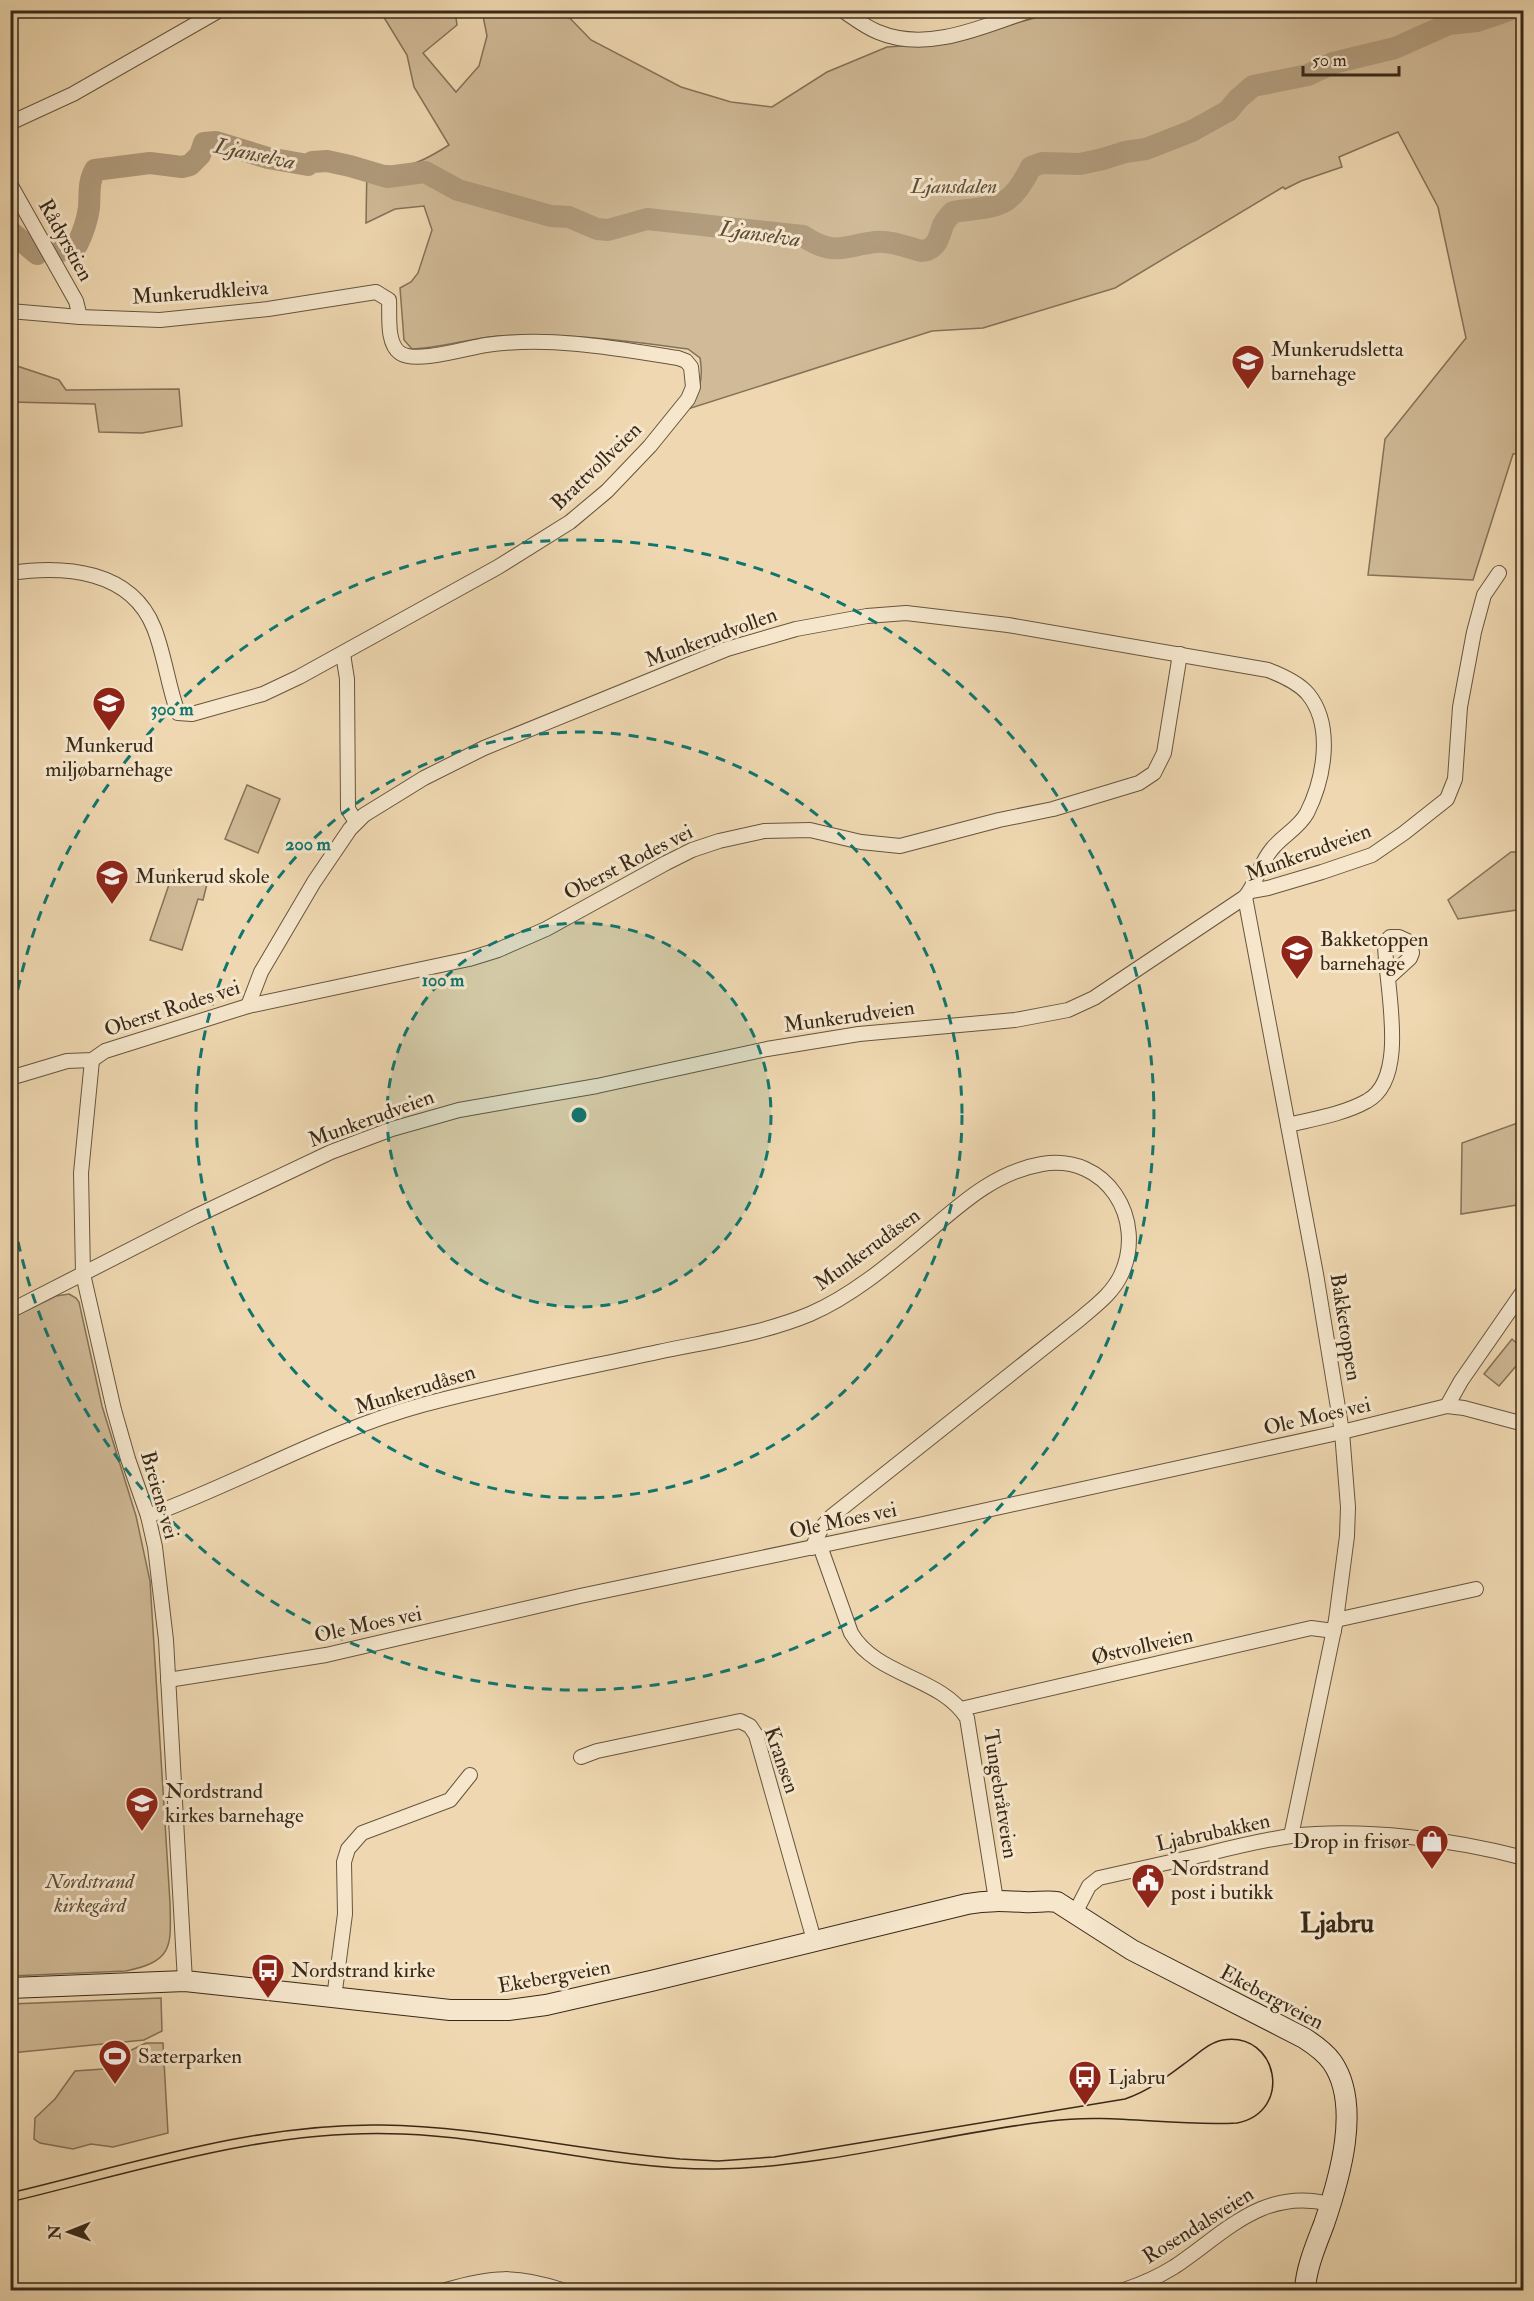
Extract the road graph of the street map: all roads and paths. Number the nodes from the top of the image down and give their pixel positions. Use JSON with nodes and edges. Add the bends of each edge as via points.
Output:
{"nodes":[{"id":1,"x":220,"y":10,"type":"edge"},
{"id":2,"x":842,"y":10,"type":"edge"},
{"id":3,"x":1031,"y":10,"type":"edge"},
{"id":4,"x":10,"y":123,"type":"edge"},
{"id":5,"x":10,"y":184,"type":"edge"},
{"id":6,"x":389,"y":300,"type":"joint"},
{"id":7,"x":10,"y":311,"type":"edge"},
{"id":8,"x":80,"y":317,"type":"junction"},
{"id":9,"x":10,"y":573,"type":"edge"},
{"id":10,"x":1499,"y":573,"type":"dead end"},
{"id":11,"x":343,"y":654,"type":"junction"},
{"id":12,"x":1180,"y":654,"type":"junction"},
{"id":13,"x":356,"y":822,"type":"junction"},
{"id":14,"x":1248,"y":894,"type":"junction"},
{"id":15,"x":1388,"y":978,"type":"dead end"},
{"id":16,"x":249,"y":1005,"type":"junction"},
{"id":17,"x":92,"y":1060,"type":"junction"},
{"id":18,"x":10,"y":1077,"type":"edge"},
{"id":19,"x":1288,"y":1125,"type":"junction"},
{"id":20,"x":83,"y":1274,"type":"junction"},
{"id":21,"x":1524,"y":1290,"type":"edge"},
{"id":22,"x":10,"y":1311,"type":"edge"},
{"id":23,"x":1447,"y":1406,"type":"junction"},
{"id":24,"x":1524,"y":1424,"type":"edge"},
{"id":25,"x":1342,"y":1432,"type":"junction"},
{"id":26,"x":148,"y":1516,"type":"junction"},
{"id":27,"x":816,"y":1547,"type":"junction"},
{"id":28,"x":1476,"y":1589,"type":"dead end"},
{"id":29,"x":1335,"y":1625,"type":"junction"},
{"id":30,"x":168,"y":1680,"type":"junction"},
{"id":31,"x":961,"y":1709,"type":"junction"},
{"id":32,"x":581,"y":1757,"type":"dead end"},
{"id":33,"x":470,"y":1775,"type":"dead end"},
{"id":34,"x":1291,"y":1836,"type":"junction"},
{"id":35,"x":1524,"y":1858,"type":"edge"},
{"id":36,"x":996,"y":1900,"type":"junction"},
{"id":37,"x":1074,"y":1915,"type":"junction"},
{"id":38,"x":814,"y":1940,"type":"junction"},
{"id":39,"x":185,"y":1981,"type":"junction"},
{"id":40,"x":10,"y":1988,"type":"edge"},
{"id":41,"x":334,"y":1998,"type":"junction"},
{"id":42,"x":1330,"y":2204,"type":"junction"},
{"id":43,"x":446,"y":2290,"type":"edge"},
{"id":44,"x":562,"y":2290,"type":"edge"},
{"id":45,"x":1124,"y":2290,"type":"edge"},
{"id":46,"x":1305,"y":2290,"type":"edge"}],
"edges":[{"from":1,"to":4,"type":"street","via":[[73,94]]},
{"from":2,"to":3,"type":"street","via":[[877,32],[908,39],[948,36]]},
{"from":5,"to":8,"type":"street","name":"Rådyrstien","via":[[76,301]]},
{"from":6,"to":8,"type":"street","name":"Munkerudkleiva","via":[[370,292],[198,317]]},
{"from":6,"to":11,"type":"street","name":"Brattvollveien","via":[[392,343],[405,355],[501,343],[594,345],[678,358],[691,367],[693,387],[688,399],[650,446],[607,491],[570,522]]},
{"from":7,"to":8,"type":"street","name":"Munkerudkleiva"},
{"from":9,"to":11,"type":"street","name":"Brattvollveien","via":[[59,570],[111,581],[133,595],[154,630],[178,713],[192,714],[263,694]]},
{"from":10,"to":14,"type":"street","name":"Munkerudveien","via":[[1484,595],[1474,632],[1460,707],[1455,779],[1447,799],[1372,855]]},
{"from":11,"to":13,"type":"street","via":[[347,680],[348,809]]},
{"from":12,"to":13,"type":"street","name":"Munkerudvollen","via":[[906,613],[796,628],[727,649],[484,748],[424,778]]},
{"from":12,"to":14,"type":"street","name":"Munkerudvollen","via":[[1280,674],[1308,693],[1319,714],[1323,761],[1307,813],[1272,849]]},
{"from":12,"to":16,"type":"street","name":"Oberst Rodes vei","via":[[1164,753],[1154,773],[1139,783],[1053,809],[900,846],[810,830],[764,831],[719,841],[666,862],[546,929],[498,950]]},
{"from":13,"to":16,"type":"street","name":"Munkerudvollen","via":[[278,943],[258,978]]},
{"from":14,"to":19,"type":"street","name":"Bakketoppen"},
{"from":14,"to":20,"type":"street","name":"Munkerudveien","via":[[1094,998],[1068,1010],[1015,1020],[859,1034],[767,1049],[430,1117],[331,1152]]},
{"from":15,"to":19,"type":"street","via":[[1392,1043],[1383,1088],[1368,1101]]},
{"from":16,"to":17,"type":"street","name":"Oberst Rodes vei","via":[[105,1051]]},
{"from":17,"to":18,"type":"street","name":"Oberst Rodes vei","via":[[61,1063]]},
{"from":17,"to":20,"type":"street","name":"Breiens vei","via":[[81,1173]]},
{"from":19,"to":25,"type":"street","name":"Bakketoppen"},
{"from":20,"to":22,"type":"street","name":"Munkerudveien"},
{"from":20,"to":26,"type":"street","name":"Breiens vei","via":[[114,1410]]},
{"from":21,"to":23,"type":"street"},
{"from":23,"to":24,"type":"street","name":"Ole Moes vei"},
{"from":23,"to":25,"type":"street","name":"Ole Moes vei"},
{"from":25,"to":27,"type":"street","name":"Ole Moes vei"},
{"from":25,"to":29,"type":"street","name":"Bakketoppen","via":[[1347,1536]]},
{"from":26,"to":27,"type":"street","name":"Munkerudåsen","via":[[344,1432],[420,1406],[780,1326],[846,1294],[994,1181],[1040,1164],[1054,1163],[1083,1168],[1098,1177],[1119,1198],[1130,1246],[1122,1273],[1107,1296],[832,1516],[822,1527]]},
{"from":26,"to":30,"type":"street","name":"Breiens vei"},
{"from":27,"to":30,"type":"street","name":"Ole Moes vei","via":[[569,1598],[327,1655]]},
{"from":27,"to":31,"type":"street","name":"Tungebråtveien","via":[[858,1645],[873,1658],[952,1700]]},
{"from":28,"to":29,"type":"street","name":"Østvollveien"},
{"from":29,"to":31,"type":"street","name":"Østvollveien"},
{"from":29,"to":34,"type":"street","name":"Bakketoppen"},
{"from":30,"to":39,"type":"street","name":"Breiens vei"},
{"from":31,"to":36,"type":"street","name":"Tungebråtveien","via":[[967,1718]]},
{"from":32,"to":38,"type":"street","name":"Kransen","via":[[740,1721],[750,1726],[756,1735]]},
{"from":33,"to":41,"type":"street","via":[[450,1800],[363,1833],[348,1849],[344,1862],[345,1914]]},
{"from":34,"to":35,"type":"street","name":"Ljabrubakken","via":[[1411,1838],[1474,1846]]},
{"from":34,"to":37,"type":"street","name":"Ljabrubakken","via":[[1099,1878],[1089,1886]]},
{"from":36,"to":37,"type":"main road","name":"Ekebergveien","via":[[1026,1902],[1054,1913]]},
{"from":36,"to":38,"type":"main road","name":"Ekebergveien"},
{"from":37,"to":42,"type":"main road","name":"Ekebergveien","via":[[1156,1963],[1304,2038],[1328,2057],[1339,2074],[1346,2106],[1343,2157]]},
{"from":38,"to":41,"type":"main road","name":"Ekebergveien","via":[[651,1982],[519,2009],[461,2011]]},
{"from":39,"to":40,"type":"main road","name":"Ekebergveien"},
{"from":39,"to":41,"type":"main road","name":"Ekebergveien"},
{"from":42,"to":45,"type":"street","name":"Rosendalsveien","via":[[1297,2199],[1264,2207],[1228,2226],[1155,2279]]},
{"from":42,"to":46,"type":"main road","name":"Ekebergveien"},
{"from":43,"to":44,"type":"street","via":[[510,2278]]}]}
